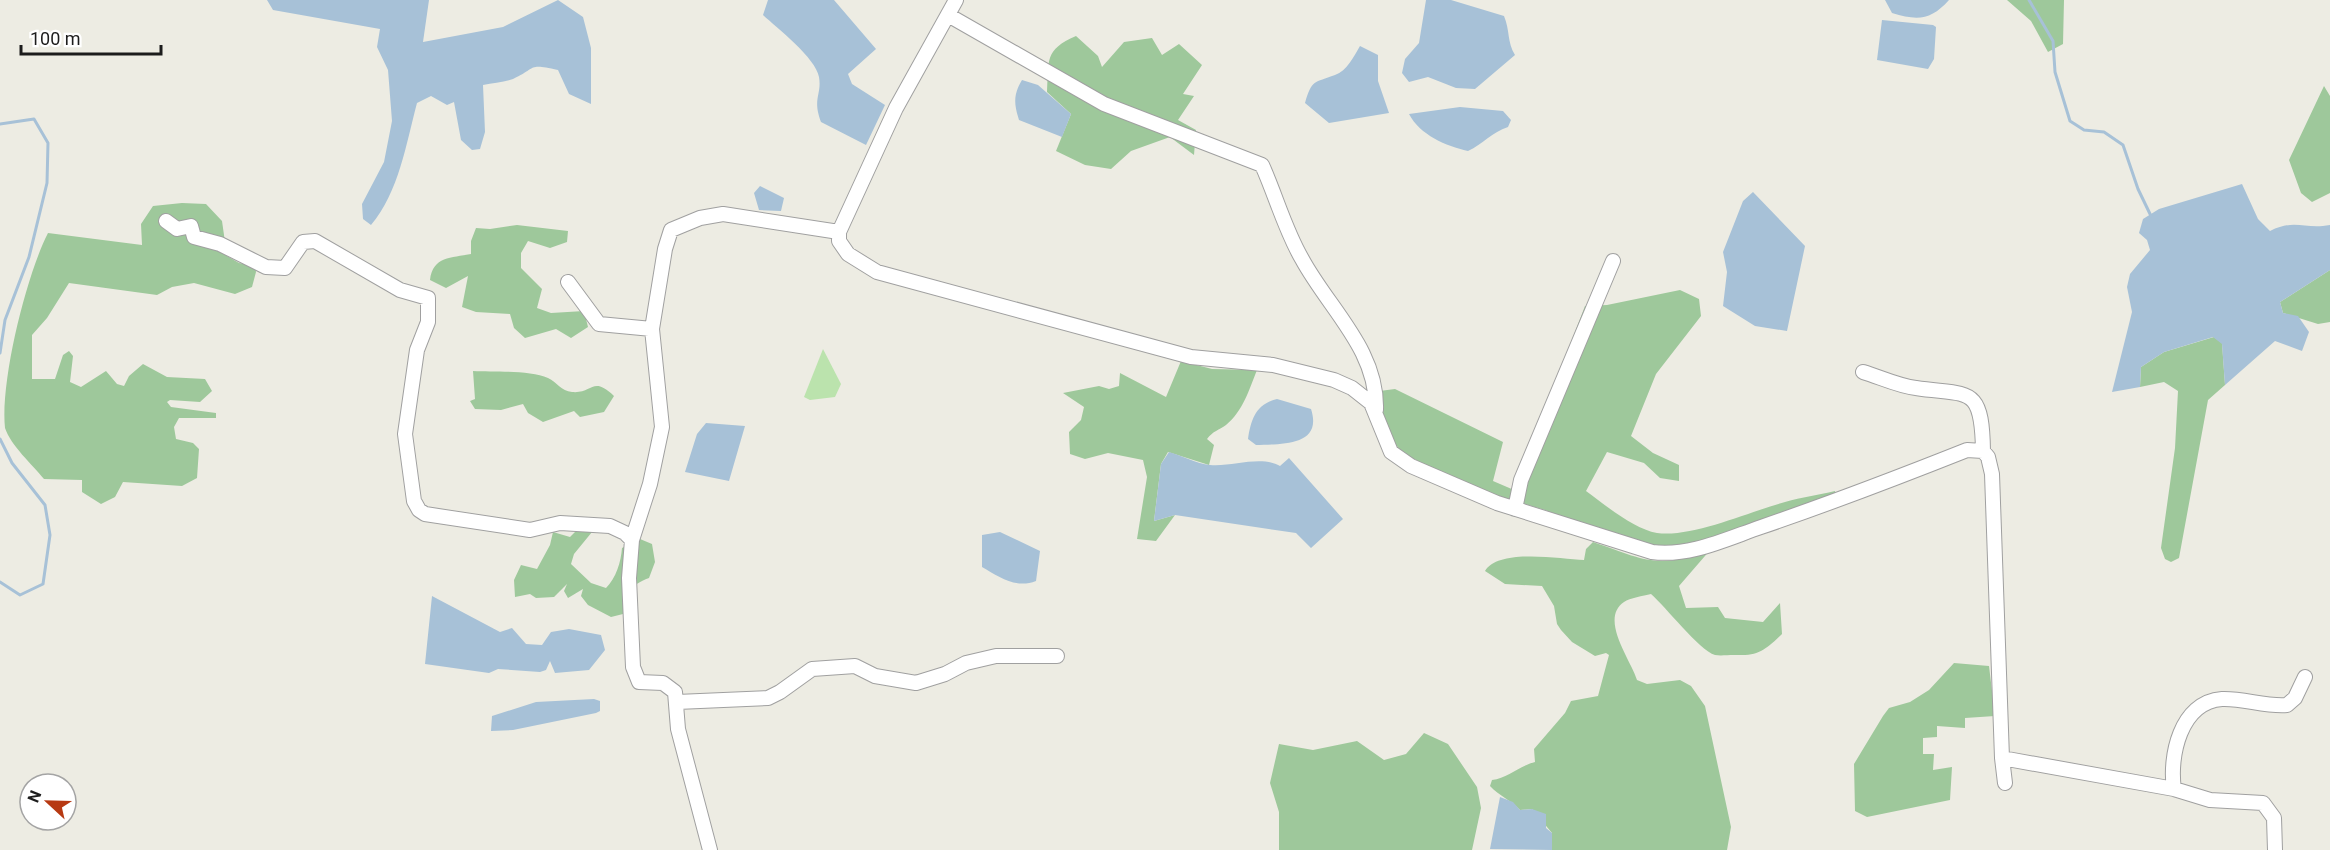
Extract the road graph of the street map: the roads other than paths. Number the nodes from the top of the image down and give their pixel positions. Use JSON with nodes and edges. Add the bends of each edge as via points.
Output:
{"nodes":[{"id":1,"x":956,"y":0,"type":"edge"},
{"id":2,"x":948,"y":15,"type":"junction"},
{"id":3,"x":166,"y":221,"type":"dead end"},
{"id":4,"x":839,"y":232,"type":"junction"},
{"id":5,"x":1613,"y":261,"type":"dead end"},
{"id":6,"x":568,"y":282,"type":"dead end"},
{"id":7,"x":652,"y":329,"type":"junction"},
{"id":8,"x":1863,"y":372,"type":"dead end"},
{"id":9,"x":1376,"y":410,"type":"junction"},
{"id":10,"x":1983,"y":451,"type":"junction"},
{"id":11,"x":1515,"y":509,"type":"junction"},
{"id":12,"x":632,"y":540,"type":"junction"},
{"id":13,"x":1057,"y":656,"type":"dead end"},
{"id":14,"x":2305,"y":677,"type":"dead end"},
{"id":15,"x":677,"y":702,"type":"junction"},
{"id":16,"x":2002,"y":758,"type":"junction"},
{"id":17,"x":2005,"y":783,"type":"dead end"},
{"id":18,"x":2174,"y":789,"type":"junction"},
{"id":19,"x":710,"y":850,"type":"edge"},
{"id":20,"x":2275,"y":850,"type":"edge"}],
"edges":[{"from":1,"to":2,"type":"street"},
{"from":2,"to":4,"type":"street","via":[[896,108]]},
{"from":2,"to":9,"type":"street","via":[[1104,104],[1262,165],[1302,260],[1365,356],[1375,384]]},
{"from":3,"to":12,"type":"street","via":[[177,229],[191,226],[194,237],[220,244],[272,268],[285,268],[303,242],[315,241],[400,290],[428,298],[428,322],[417,351],[405,434],[414,501],[419,510],[530,530],[561,523],[610,526]]},
{"from":4,"to":7,"type":"street","via":[[723,214],[677,226],[671,230],[665,249]]},
{"from":4,"to":9,"type":"street","via":[[838,241],[848,254],[877,272],[1191,357],[1273,365],[1322,376],[1352,388]]},
{"from":5,"to":11,"type":"street","via":[[1525,472]]},
{"from":6,"to":7,"type":"street","via":[[599,324]]},
{"from":7,"to":12,"type":"street","via":[[662,427],[650,484]]},
{"from":8,"to":10,"type":"street","via":[[1915,388],[1968,395],[1982,428]]},
{"from":9,"to":11,"type":"street","via":[[1387,445],[1403,462]]},
{"from":10,"to":11,"type":"street","via":[[1967,450],[1825,505],[1672,554],[1631,548]]},
{"from":10,"to":16,"type":"street","via":[[1992,474]]},
{"from":12,"to":15,"type":"street","via":[[629,588],[633,667],[643,683],[669,685]]},
{"from":13,"to":15,"type":"street","via":[[996,656],[916,683],[876,675],[855,666],[812,669],[768,698]]},
{"from":14,"to":18,"type":"street","via":[[2288,705],[2219,699],[2201,706],[2183,728],[2174,750]]},
{"from":15,"to":19,"type":"street","via":[[678,729]]},
{"from":16,"to":17,"type":"street"},
{"from":16,"to":18,"type":"street"},
{"from":18,"to":20,"type":"street","via":[[2210,800],[2264,803],[2274,818]]}]}
